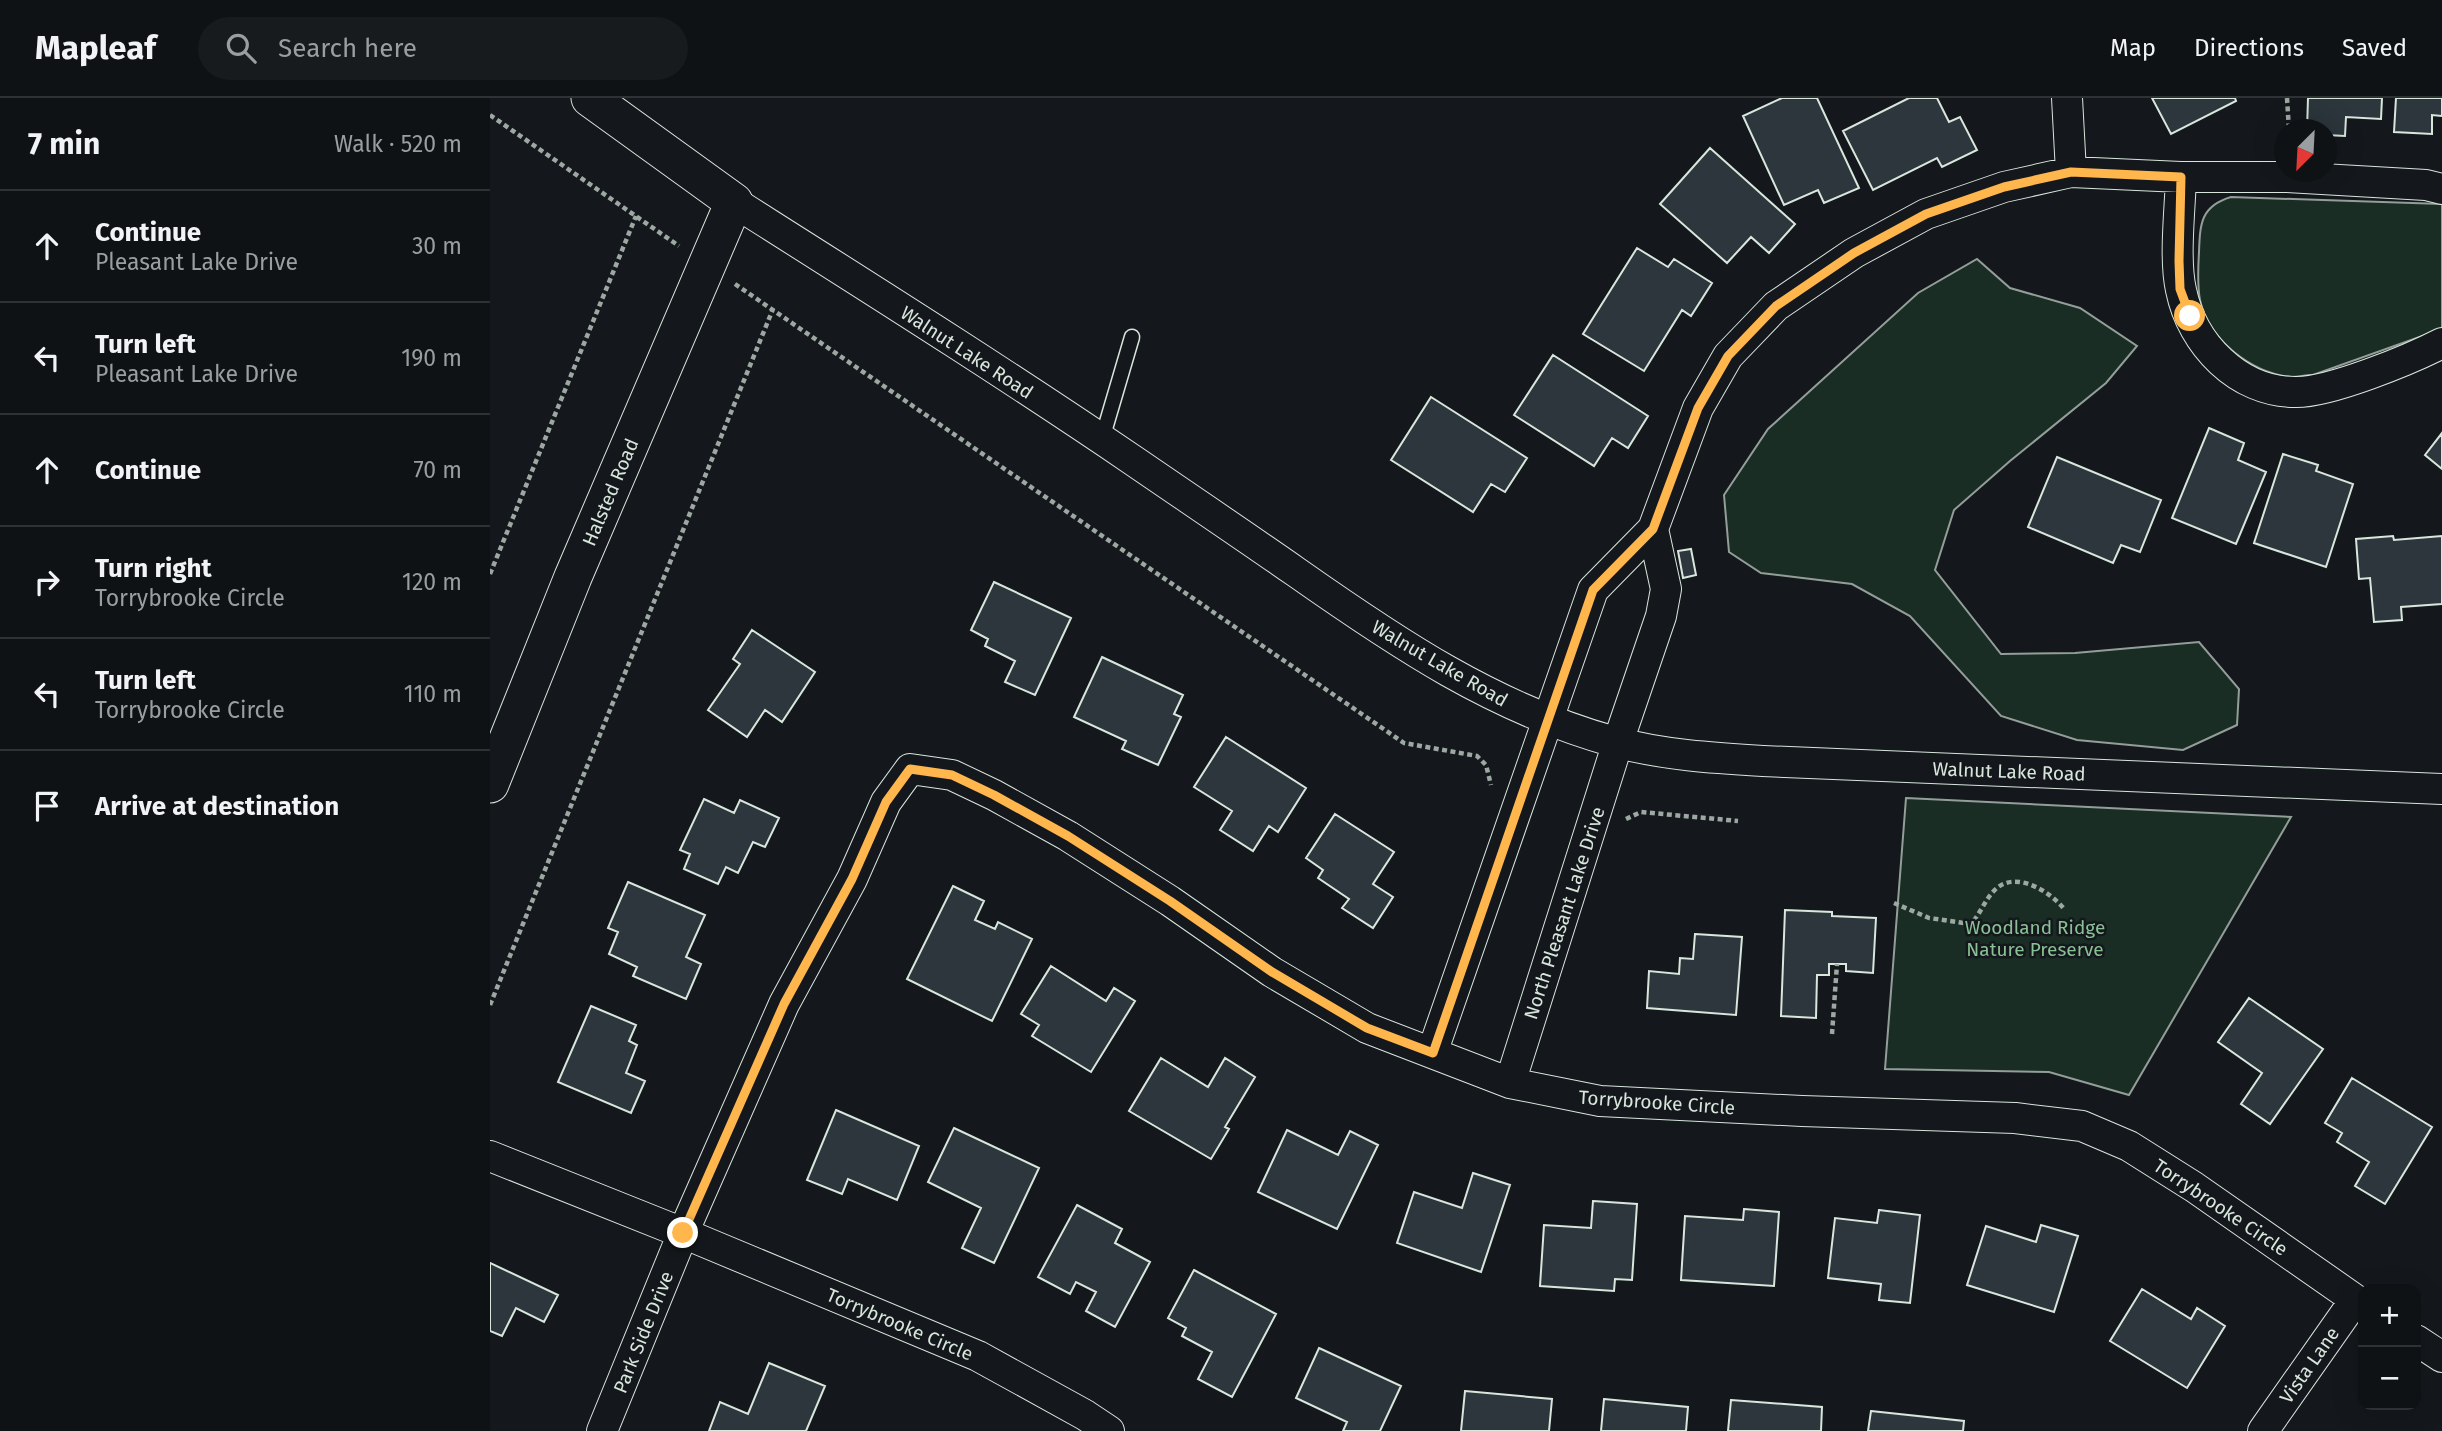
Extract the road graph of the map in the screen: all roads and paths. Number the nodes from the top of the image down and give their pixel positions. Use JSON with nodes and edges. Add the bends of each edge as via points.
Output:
{"nodes":[{"id":1,"x":590,"y":98,"type":"edge"},
{"id":2,"x":2067,"y":98,"type":"edge"},
{"id":3,"x":2287,"y":98,"type":"edge"},
{"id":4,"x":490,"y":115,"type":"edge"},
{"id":5,"x":2288,"y":119,"type":"edge"},
{"id":6,"x":2071,"y":172,"type":"junction"},
{"id":7,"x":2181,"y":177,"type":"junction"},
{"id":8,"x":2442,"y":189,"type":"edge"},
{"id":9,"x":734,"y":202,"type":"junction"},
{"id":10,"x":636,"y":216,"type":"junction"},
{"id":11,"x":677,"y":245,"type":"dead end"},
{"id":12,"x":738,"y":286,"type":"dead end"},
{"id":13,"x":773,"y":309,"type":"junction"},
{"id":14,"x":1132,"y":337,"type":"dead end"},
{"id":15,"x":2442,"y":343,"type":"edge"},
{"id":16,"x":1102,"y":439,"type":"junction"},
{"id":17,"x":1653,"y":529,"type":"junction"},
{"id":18,"x":490,"y":575,"type":"edge"},
{"id":19,"x":1549,"y":720,"type":"junction"},
{"id":20,"x":1618,"y":743,"type":"junction"},
{"id":21,"x":490,"y":784,"type":"edge"},
{"id":22,"x":2442,"y":789,"type":"edge"},
{"id":23,"x":1520,"y":801,"type":"junction"},
{"id":24,"x":1595,"y":819,"type":"junction"},
{"id":25,"x":1738,"y":821,"type":"dead end"},
{"id":26,"x":1894,"y":903,"type":"dead end"},
{"id":27,"x":2064,"y":909,"type":"dead end"},
{"id":28,"x":1837,"y":964,"type":"dead end"},
{"id":29,"x":490,"y":1005,"type":"edge"},
{"id":30,"x":1832,"y":1034,"type":"dead end"},
{"id":31,"x":1433,"y":1053,"type":"junction"},
{"id":32,"x":1510,"y":1083,"type":"junction"},
{"id":33,"x":490,"y":1156,"type":"edge"},
{"id":34,"x":683,"y":1233,"type":"junction"},
{"id":35,"x":2358,"y":1302,"type":"edge"},
{"id":36,"x":2358,"y":1304,"type":"edge"},
{"id":37,"x":2421,"y":1343,"type":"edge"},
{"id":38,"x":2442,"y":1357,"type":"edge"},
{"id":39,"x":602,"y":1431,"type":"edge"},
{"id":40,"x":1109,"y":1431,"type":"edge"},
{"id":41,"x":2263,"y":1431,"type":"edge"}],
"edges":[{"from":1,"to":9,"type":"street","name":"Walnut Lake Road"},
{"from":2,"to":6,"type":"street"},
{"from":3,"to":5,"type":"path"},
{"from":4,"to":10,"type":"path"},
{"from":6,"to":7,"type":"street"},
{"from":6,"to":17,"type":"street","via":[[2004,187],[1926,214],[1854,253],[1776,306],[1728,356],[1698,408]]},
{"from":7,"to":8,"type":"street","via":[[2287,177]]},
{"from":7,"to":15,"type":"street","via":[[2180,289],[2202,340],[2221,363],[2253,383],[2298,393],[2343,382]]},
{"from":9,"to":16,"type":"street","name":"Walnut Lake Road"},
{"from":9,"to":21,"type":"street","name":"Halsted Road"},
{"from":10,"to":11,"type":"path"},
{"from":10,"to":18,"type":"path"},
{"from":12,"to":13,"type":"path"},
{"from":13,"to":23,"type":"path","via":[[1404,743],[1477,756],[1486,765],[1492,791]]},
{"from":13,"to":29,"type":"path"},
{"from":14,"to":16,"type":"lane"},
{"from":16,"to":19,"type":"street","name":"Walnut Lake Road","via":[[1437,666]]},
{"from":17,"to":19,"type":"street","via":[[1593,590]]},
{"from":17,"to":20,"type":"street","name":"North Pleasant Lake Drive","via":[[1666,589]]},
{"from":19,"to":20,"type":"street","name":"Walnut Lake Road"},
{"from":19,"to":23,"type":"street"},
{"from":20,"to":22,"type":"street","name":"Walnut Lake Road","via":[[1684,755],[1763,761]]},
{"from":20,"to":24,"type":"street","name":"North Pleasant Lake Drive"},
{"from":23,"to":31,"type":"street"},
{"from":24,"to":25,"type":"path","via":[[1618,823],[1641,812]]},
{"from":24,"to":32,"type":"street","name":"North Pleasant Lake Drive"},
{"from":26,"to":27,"type":"path","via":[[1929,918],[1971,924],[1989,896],[2007,883],[2031,884],[2055,897]]},
{"from":28,"to":30,"type":"path"},
{"from":31,"to":32,"type":"street","name":"Torrybrooke Circle"},
{"from":31,"to":34,"type":"street","name":"Torrybrooke Circle","via":[[1367,1028],[1272,972],[1068,836],[994,795],[952,775],[910,769],[886,802],[852,879],[784,1004]]},
{"from":32,"to":35,"type":"street","name":"Torrybrooke Circle","via":[[1600,1101],[2015,1118],[2082,1126],[2129,1146],[2194,1187]]},
{"from":33,"to":34,"type":"street","name":"Torrybrooke Circle"},
{"from":34,"to":39,"type":"street","name":"Park Side Drive"},
{"from":34,"to":40,"type":"street","name":"Torrybrooke Circle","via":[[978,1356]]},
{"from":36,"to":41,"type":"street","name":"Vista Lane"},
{"from":37,"to":38,"type":"street"}]}
